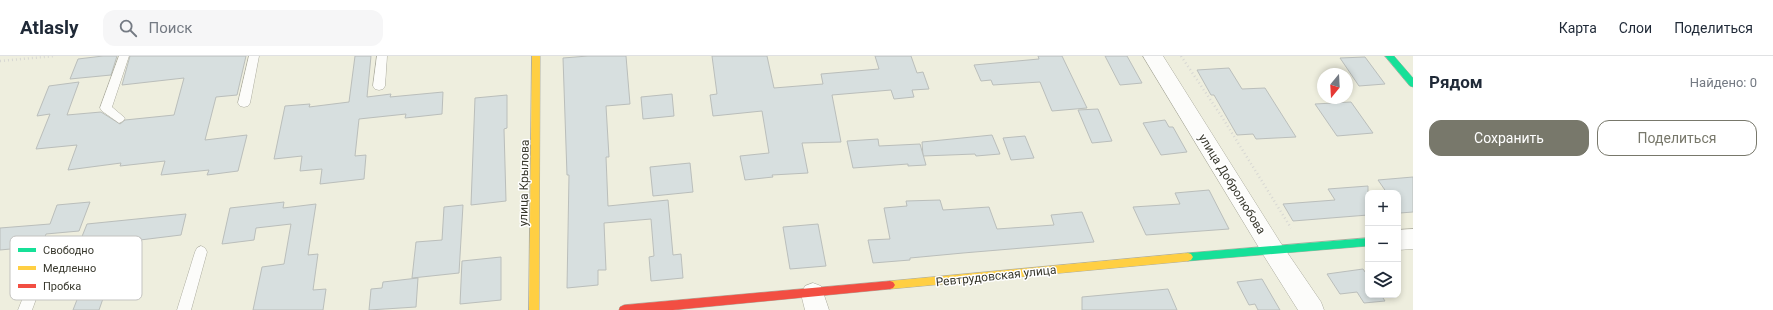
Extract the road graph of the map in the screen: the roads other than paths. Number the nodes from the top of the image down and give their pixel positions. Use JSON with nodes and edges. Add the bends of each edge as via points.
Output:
{"nodes":[{"id":1,"x":124,"y":56,"type":"edge"},
{"id":2,"x":254,"y":56,"type":"edge"},
{"id":3,"x":382,"y":56,"type":"edge"},
{"id":4,"x":536,"y":56,"type":"edge"},
{"id":5,"x":1153,"y":56,"type":"edge"},
{"id":6,"x":1389,"y":56,"type":"edge"},
{"id":7,"x":1413,"y":84,"type":"edge"},
{"id":8,"x":379,"y":86,"type":"dead end"},
{"id":9,"x":244,"y":102,"type":"dead end"},
{"id":10,"x":119,"y":118,"type":"dead end"},
{"id":11,"x":1413,"y":239,"type":"edge"},
{"id":12,"x":1401,"y":240,"type":"edge"},
{"id":13,"x":1365,"y":242,"type":"edge"},
{"id":14,"x":1272,"y":249,"type":"junction"},
{"id":15,"x":201,"y":252,"type":"dead end"},
{"id":16,"x":29,"y":300,"type":"edge"},
{"id":17,"x":815,"y":302,"type":"edge"},
{"id":18,"x":25,"y":310,"type":"edge"},
{"id":19,"x":184,"y":310,"type":"edge"},
{"id":20,"x":534,"y":310,"type":"edge"},
{"id":21,"x":624,"y":310,"type":"edge"},
{"id":22,"x":1312,"y":310,"type":"edge"}],
"edges":[{"from":1,"to":10,"type":"lane","via":[[106,108]]},
{"from":2,"to":9,"type":"lane"},
{"from":3,"to":8,"type":"lane"},
{"from":4,"to":20,"type":"street","name":"улица Крылова"},
{"from":5,"to":14,"type":"street","name":"улица Добролюбова"},
{"from":6,"to":7,"type":"street"},
{"from":11,"to":12,"type":"street"},
{"from":13,"to":14,"type":"street","name":"Ревтрудовская улица"},
{"from":14,"to":17,"type":"street","name":"Ревтрудовская улица"},
{"from":14,"to":22,"type":"street","name":"улица Добролюбова"},
{"from":15,"to":19,"type":"lane"},
{"from":16,"to":18,"type":"lane"},
{"from":17,"to":21,"type":"street","name":"Ревтрудовская улица"}]}
